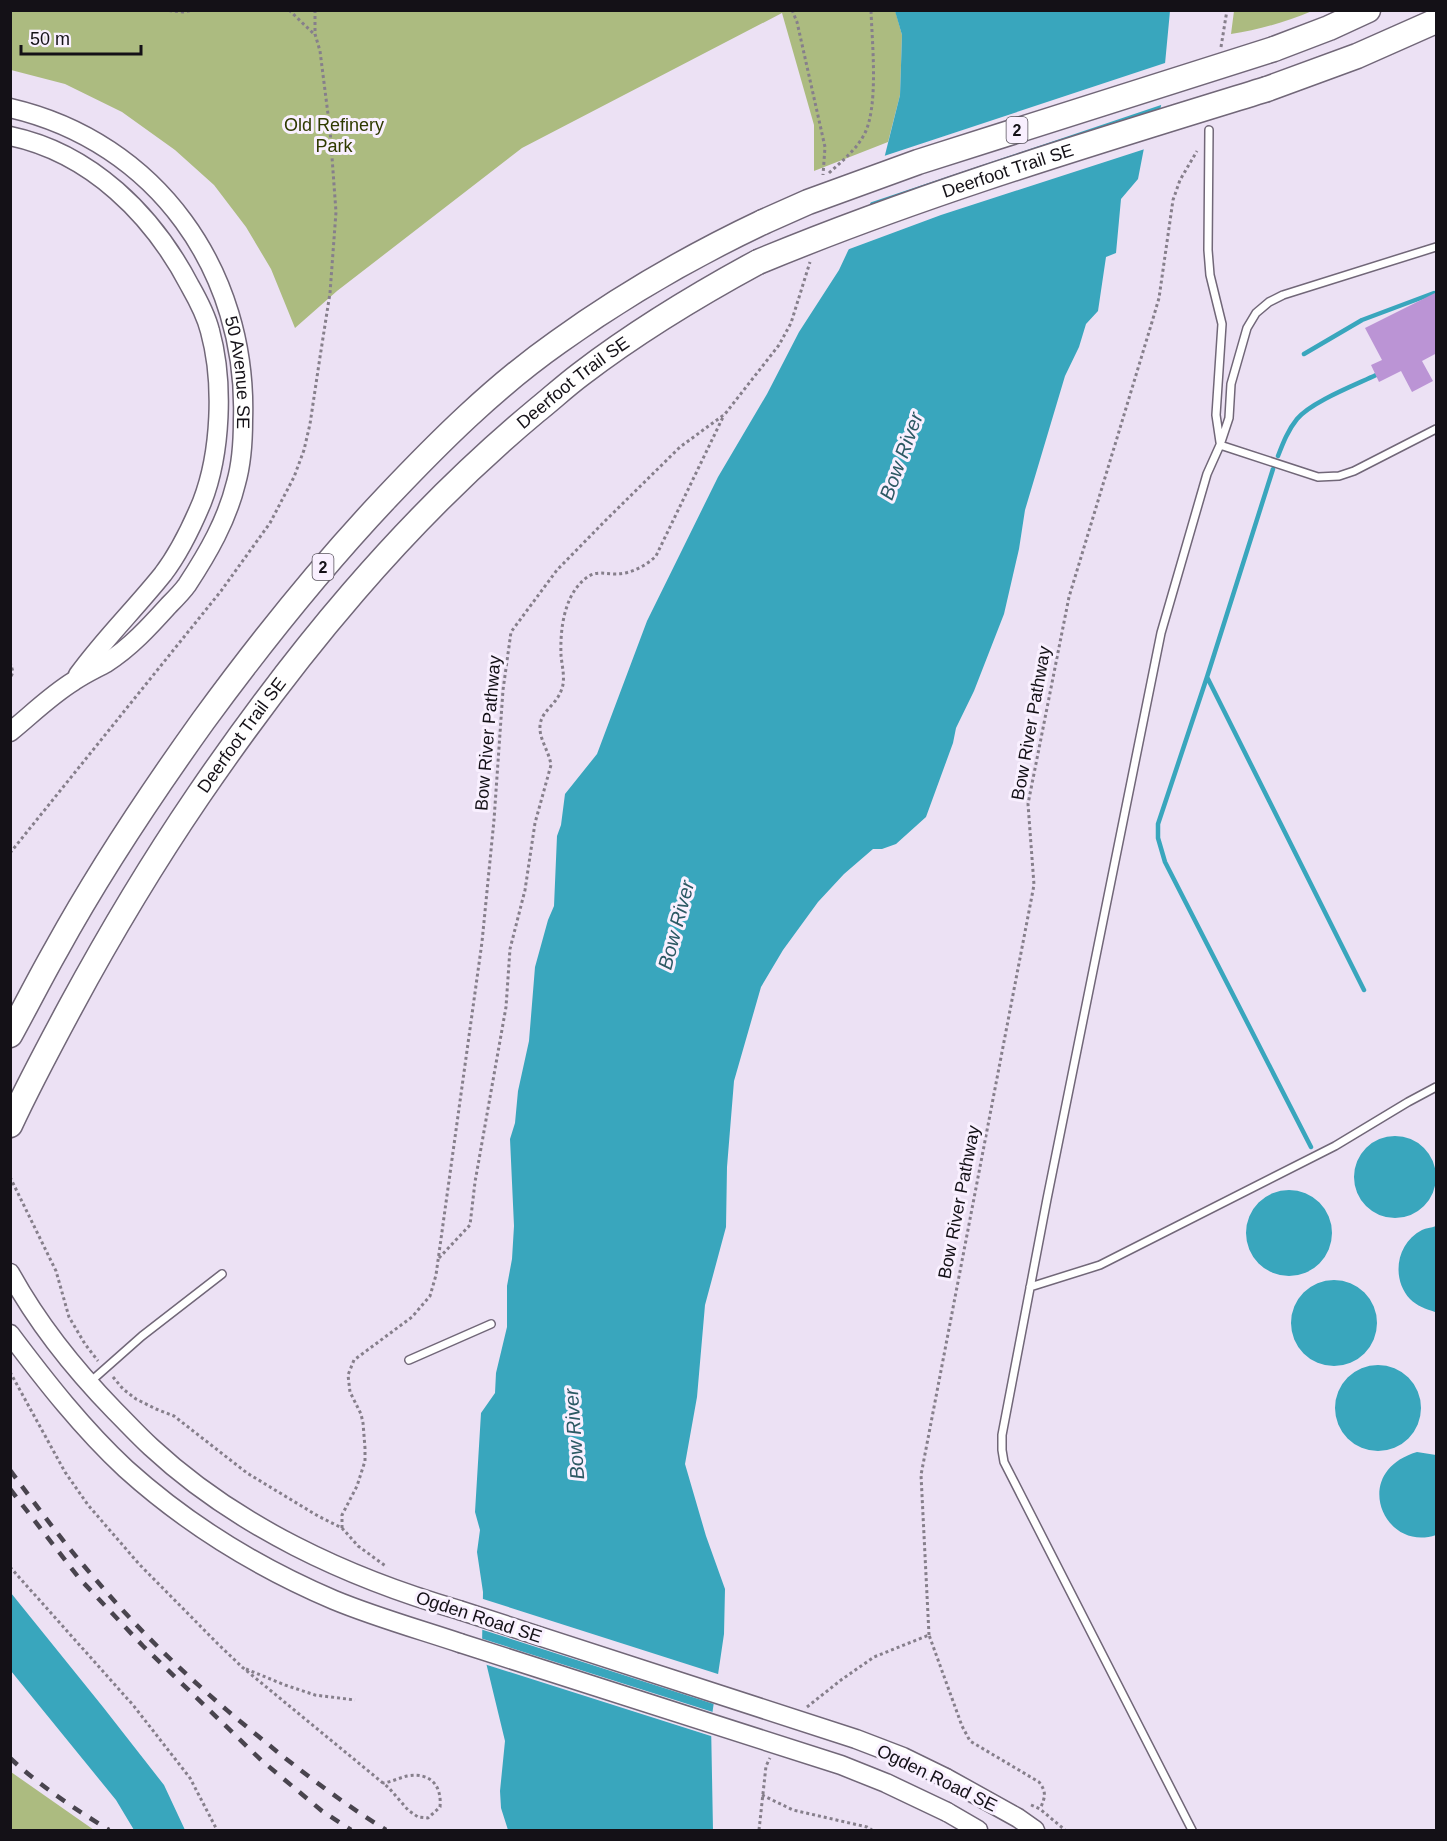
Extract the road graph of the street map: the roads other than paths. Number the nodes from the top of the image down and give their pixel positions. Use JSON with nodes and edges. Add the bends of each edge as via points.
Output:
{"nodes":[{"id":1,"x":1368,"y":10,"type":"edge"},
{"id":2,"x":1437,"y":21,"type":"edge"},
{"id":3,"x":10,"y":108,"type":"edge"},
{"id":4,"x":1209,"y":130,"type":"road end"},
{"id":5,"x":10,"y":136,"type":"edge"},
{"id":6,"x":1437,"y":247,"type":"edge"},
{"id":7,"x":1437,"y":429,"type":"edge"},
{"id":8,"x":1220,"y":445,"type":"junction"},
{"id":9,"x":73,"y":681,"type":"junction"},
{"id":10,"x":10,"y":732,"type":"edge"},
{"id":11,"x":10,"y":1035,"type":"edge"},
{"id":12,"x":1437,"y":1088,"type":"edge"},
{"id":13,"x":10,"y":1125,"type":"edge"},
{"id":14,"x":10,"y":1273,"type":"edge"},
{"id":15,"x":222,"y":1274,"type":"dead end"},
{"id":16,"x":1030,"y":1287,"type":"junction"},
{"id":17,"x":491,"y":1324,"type":"dead end"},
{"id":18,"x":10,"y":1334,"type":"edge"},
{"id":19,"x":409,"y":1360,"type":"dead end"},
{"id":20,"x":88,"y":1383,"type":"junction"},
{"id":21,"x":978,"y":1830,"type":"edge"},
{"id":22,"x":1035,"y":1830,"type":"edge"},
{"id":23,"x":1192,"y":1830,"type":"edge"}],
"edges":[{"from":1,"to":11,"type":"highway","name":"Deerfoot Trail SE","number":"2","bridge":true,"via":[[1274,49],[918,162],[818,198],[675,267],[557,343],[512,377],[426,455],[272,628],[145,804],[56,949]]},
{"from":2,"to":13,"type":"highway","name":"Deerfoot Trail SE","number":"2","bridge":true,"via":[[1267,89],[924,198],[758,262],[707,290],[580,374],[442,496],[381,560],[270,694],[160,851],[125,909]]},
{"from":3,"to":9,"type":"street","name":"50 Avenue SE","via":[[40,116],[100,144],[138,171],[170,203],[216,276],[232,319],[242,363],[242,452],[225,519],[210,549],[186,587],[146,631],[108,662]]},
{"from":4,"to":8,"type":"lane","via":[[1208,250],[1222,324],[1217,405]]},
{"from":5,"to":9,"type":"street","name":"50 Avenue SE","via":[[57,152],[86,168],[113,187],[151,225],[183,271],[203,311],[211,333],[219,389],[212,468],[189,530],[164,572]]},
{"from":6,"to":8,"type":"lane","via":[[1283,295],[1256,313],[1242,342],[1231,384],[1229,418]]},
{"from":7,"to":8,"type":"lane","via":[[1354,471],[1329,477],[1318,477]]},
{"from":8,"to":16,"type":"lane","via":[[1207,474],[1161,633]]},
{"from":9,"to":10,"type":"street","name":"50 Avenue SE"},
{"from":12,"to":16,"type":"lane","via":[[1335,1146],[1100,1265]]},
{"from":14,"to":20,"type":"street","name":"Ogden Road SE","via":[[52,1338]]},
{"from":15,"to":20,"type":"lane"},
{"from":16,"to":23,"type":"lane","via":[[1002,1435],[1004,1462]]},
{"from":17,"to":19,"type":"lane"},
{"from":18,"to":21,"type":"street","name":"Ogden Road SE","bridge":true,"via":[[75,1417],[126,1469],[183,1516],[230,1547],[373,1614],[841,1765],[886,1783]]},
{"from":20,"to":22,"type":"street","name":"Ogden Road SE","bridge":true,"via":[[151,1447],[195,1483],[240,1515],[306,1552],[420,1599],[856,1739],[946,1778]]}]}
